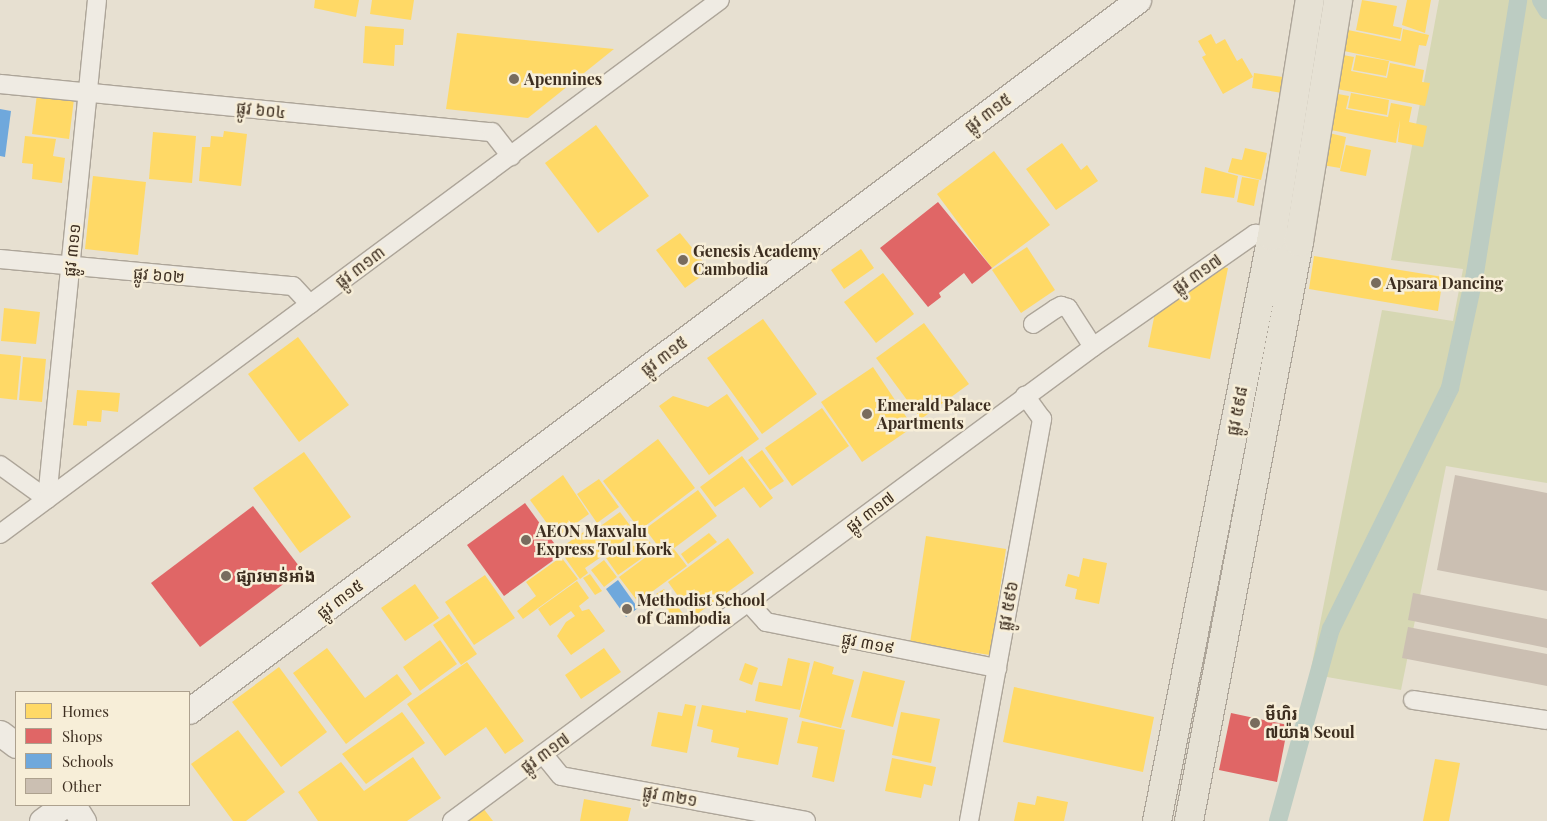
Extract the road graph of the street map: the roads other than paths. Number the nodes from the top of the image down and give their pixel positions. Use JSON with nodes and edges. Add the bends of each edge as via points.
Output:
{"nodes":[{"id":1,"x":97,"y":0,"type":"edge"},
{"id":2,"x":720,"y":0,"type":"edge"},
{"id":3,"x":1138,"y":0,"type":"edge"},
{"id":4,"x":1310,"y":0,"type":"edge"},
{"id":5,"x":1338,"y":0,"type":"edge"},
{"id":6,"x":0,"y":84,"type":"edge"},
{"id":7,"x":88,"y":93,"type":"junction"},
{"id":8,"x":511,"y":156,"type":"junction"},
{"id":9,"x":1272,"y":236,"type":"junction"},
{"id":10,"x":1299,"y":242,"type":"junction"},
{"id":11,"x":0,"y":259,"type":"edge"},
{"id":12,"x":70,"y":267,"type":"junction"},
{"id":13,"x":310,"y":304,"type":"junction"},
{"id":14,"x":1033,"y":324,"type":"dead end"},
{"id":15,"x":1093,"y":347,"type":"junction"},
{"id":16,"x":1026,"y":396,"type":"junction"},
{"id":17,"x":0,"y":465,"type":"edge"},
{"id":18,"x":47,"y":499,"type":"junction"},
{"id":19,"x":0,"y":534,"type":"edge"},
{"id":20,"x":748,"y":602,"type":"junction"},
{"id":21,"x":1191,"y":649,"type":"junction"},
{"id":22,"x":1220,"y":656,"type":"junction"},
{"id":23,"x":997,"y":668,"type":"junction"},
{"id":24,"x":1413,"y":700,"type":"dead end"},
{"id":25,"x":190,"y":711,"type":"edge"},
{"id":26,"x":1547,"y":720,"type":"edge"},
{"id":27,"x":0,"y":733,"type":"edge"},
{"id":28,"x":15,"y":744,"type":"edge"},
{"id":29,"x":543,"y":754,"type":"junction"},
{"id":30,"x":63,"y":806,"type":"edge"},
{"id":31,"x":74,"y":806,"type":"edge"},
{"id":32,"x":42,"y":821,"type":"edge"},
{"id":33,"x":83,"y":821,"type":"edge"},
{"id":34,"x":452,"y":821,"type":"edge"},
{"id":35,"x":806,"y":821,"type":"edge"},
{"id":36,"x":969,"y":821,"type":"edge"},
{"id":37,"x":1157,"y":821,"type":"edge"},
{"id":38,"x":1189,"y":821,"type":"edge"}],
"edges":[{"from":1,"to":7,"type":"street","name":"ផ្លូវ ៣១១"},
{"from":2,"to":8,"type":"street","name":"ផ្លូវ ៣១៣"},
{"from":3,"to":25,"type":"street","name":"ផ្លូវ ៣១៥"},
{"from":4,"to":9,"type":"main road","name":"ផ្លូវ ៥៩៨"},
{"from":5,"to":10,"type":"main road","name":"ផ្លូវ ៥៩៨"},
{"from":6,"to":7,"type":"street","name":"ផ្លូវ ៦០៤"},
{"from":7,"to":8,"type":"street","name":"ផ្លូវ ៦០៤","via":[[492,132]]},
{"from":7,"to":12,"type":"street","name":"ផ្លូវ ៣១១"},
{"from":8,"to":13,"type":"street","name":"ផ្លូវ ៣១៣"},
{"from":9,"to":10,"type":"street","name":"ផ្លូវ ៣១៧"},
{"from":9,"to":15,"type":"street","name":"ផ្លូវ ៣១៧","via":[[1254,234]]},
{"from":9,"to":21,"type":"main road","name":"ផ្លូវ ៥៩៨"},
{"from":10,"to":22,"type":"main road","name":"ផ្លូវ ៥៩៨"},
{"from":11,"to":12,"type":"street","name":"ផ្លូវ ៦០២"},
{"from":12,"to":13,"type":"street","name":"ផ្លូវ ៦០២","via":[[293,286]]},
{"from":12,"to":18,"type":"street","name":"ផ្លូវ ៣១១"},
{"from":13,"to":18,"type":"street","name":"ផ្លូវ ៣១៣"},
{"from":14,"to":15,"type":"street","via":[[1055,309],[1068,308]]},
{"from":15,"to":16,"type":"street","name":"ផ្លូវ ៣១៧"},
{"from":16,"to":20,"type":"street","name":"ផ្លូវ ៣១៧"},
{"from":16,"to":23,"type":"street","name":"ផ្លូវ ៥៩៦","via":[[1042,420]]},
{"from":17,"to":18,"type":"street"},
{"from":18,"to":19,"type":"street","name":"ផ្លូវ ៣១៣"},
{"from":20,"to":23,"type":"street","name":"ផ្លូវ ៣១៩","via":[[766,622]]},
{"from":20,"to":29,"type":"street","name":"ផ្លូវ ៣១៧"},
{"from":21,"to":22,"type":"main road"},
{"from":21,"to":37,"type":"main road","name":"ផ្លូវ ៥៩៨"},
{"from":22,"to":38,"type":"main road","name":"ផ្លូវ ៥៩៨"},
{"from":23,"to":36,"type":"street","name":"ផ្លូវ ៥៩៦"},
{"from":24,"to":26,"type":"street"},
{"from":27,"to":28,"type":"street"},
{"from":29,"to":34,"type":"street","name":"ផ្លូវ ៣១៧"},
{"from":29,"to":35,"type":"street","name":"ផ្លូវ ៣២១","via":[[561,776]]},
{"from":30,"to":32,"type":"street"},
{"from":31,"to":33,"type":"street"}]}
